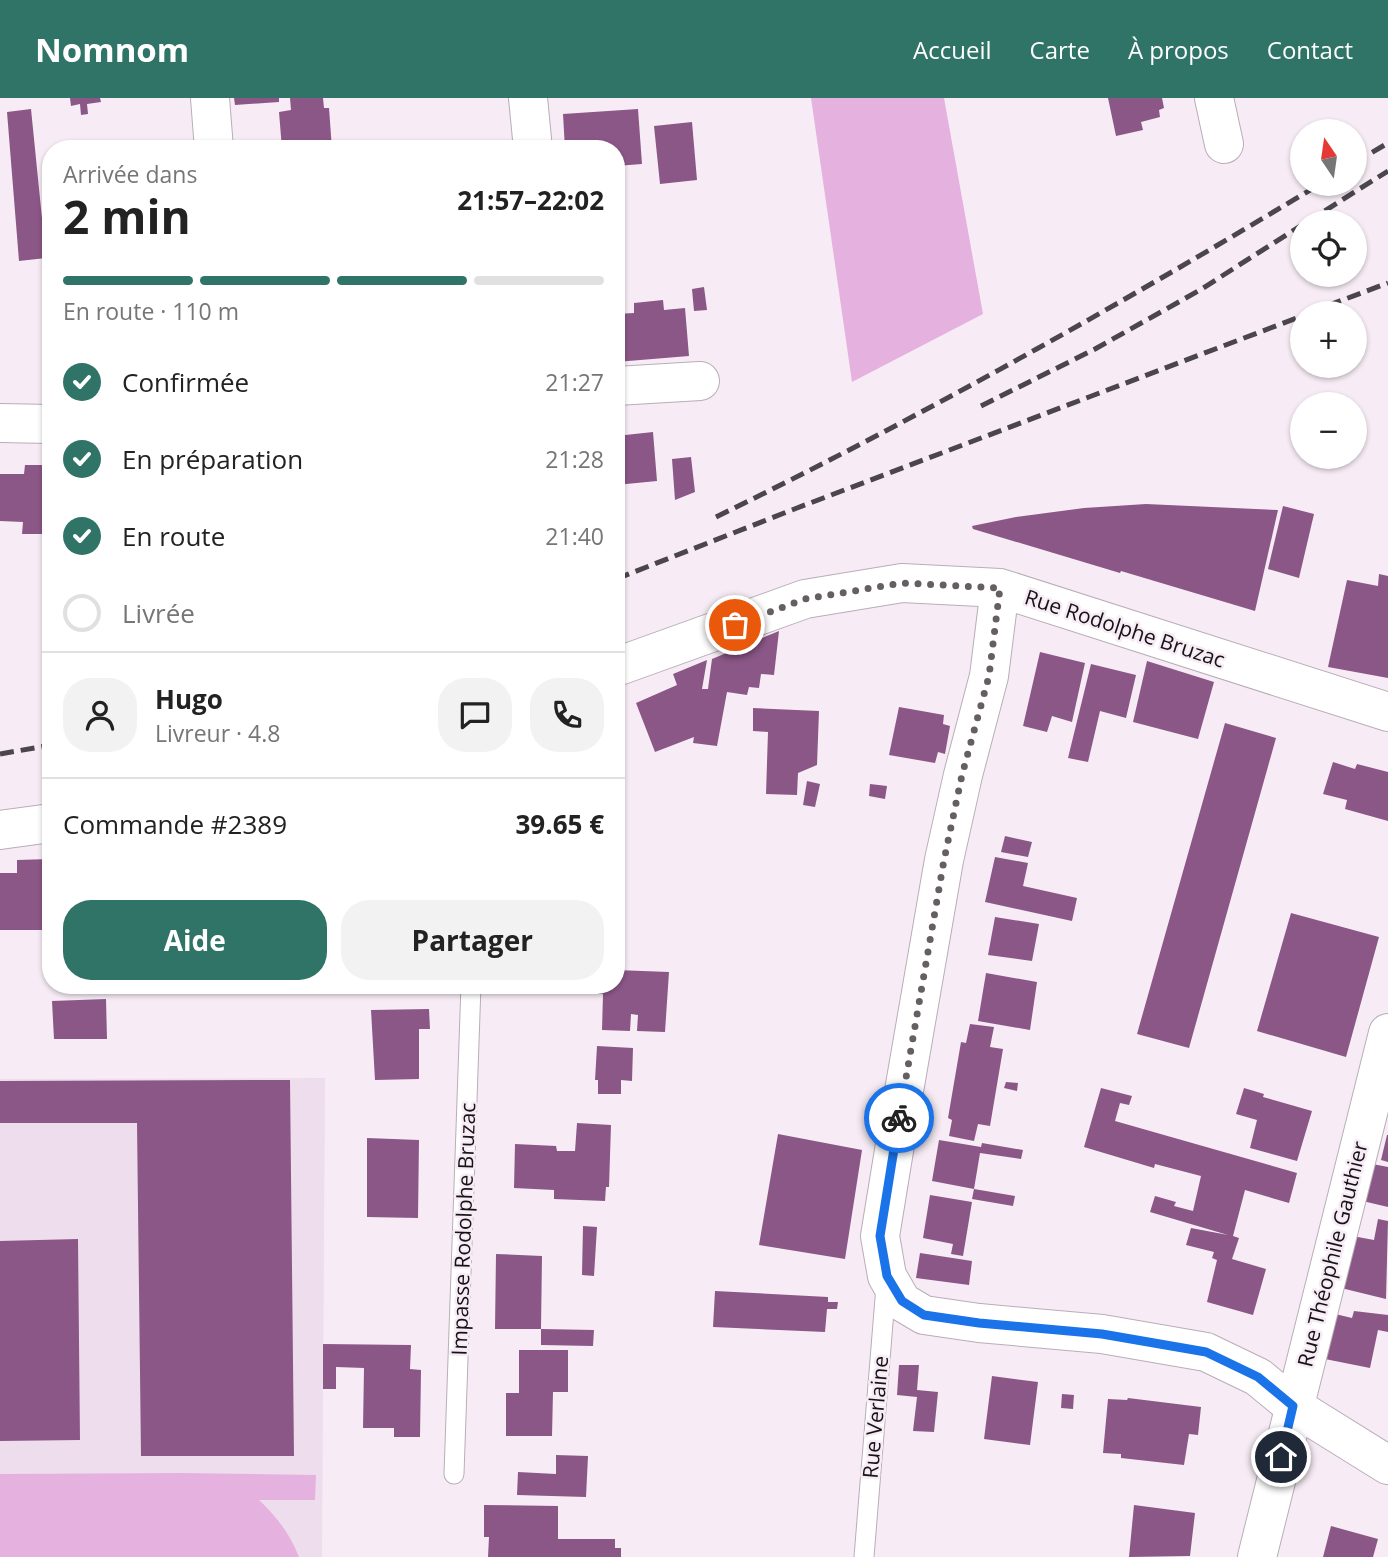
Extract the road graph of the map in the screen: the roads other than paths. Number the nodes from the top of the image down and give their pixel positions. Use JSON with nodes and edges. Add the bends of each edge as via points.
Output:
{"nodes":[{"id":1,"x":210,"y":98,"type":"edge"},
{"id":2,"x":528,"y":98,"type":"edge"},
{"id":3,"x":1214,"y":98,"type":"edge"},
{"id":4,"x":213,"y":140,"type":"edge"},
{"id":5,"x":532,"y":140,"type":"edge"},
{"id":6,"x":1224,"y":144,"type":"dead end"},
{"id":7,"x":700,"y":381,"type":"dead end"},
{"id":8,"x":625,"y":385,"type":"edge"},
{"id":9,"x":0,"y":423,"type":"edge"},
{"id":10,"x":42,"y":424,"type":"edge"},
{"id":11,"x":1000,"y":588,"type":"junction"},
{"id":12,"x":625,"y":664,"type":"edge"},
{"id":13,"x":1388,"y":712,"type":"edge"},
{"id":14,"x":42,"y":824,"type":"edge"},
{"id":15,"x":0,"y":830,"type":"edge"},
{"id":16,"x":471,"y":994,"type":"edge"},
{"id":17,"x":1388,"y":1033,"type":"edge"},
{"id":18,"x":887,"y":1276,"type":"junction"},
{"id":19,"x":1293,"y":1406,"type":"junction"},
{"id":20,"x":1388,"y":1465,"type":"edge"},
{"id":21,"x":454,"y":1474,"type":"dead end"},
{"id":22,"x":864,"y":1557,"type":"edge"},
{"id":23,"x":1256,"y":1557,"type":"edge"}],
"edges":[{"from":1,"to":4,"type":"street"},
{"from":2,"to":5,"type":"street"},
{"from":3,"to":6,"type":"street"},
{"from":7,"to":8,"type":"street"},
{"from":9,"to":10,"type":"street"},
{"from":11,"to":12,"type":"street","name":"Rue Rodolphe Bruzac","via":[[902,583],[805,599]]},
{"from":11,"to":13,"type":"street","name":"Rue Rodolphe Bruzac"},
{"from":11,"to":18,"type":"street","via":[[989,676],[944,860],[900,1114],[880,1236]]},
{"from":14,"to":15,"type":"street"},
{"from":16,"to":21,"type":"lane","name":"Impasse Rodolphe Bruzac"},
{"from":17,"to":19,"type":"street","name":"Rue Théophile Gauthier"},
{"from":18,"to":19,"type":"street","via":[[902,1301],[924,1315],[1102,1334],[1206,1352],[1258,1377]]},
{"from":18,"to":22,"type":"lane","name":"Rue Verlaine"},
{"from":19,"to":20,"type":"street"},
{"from":19,"to":23,"type":"street","name":"Rue Théophile Gauthier"}]}
